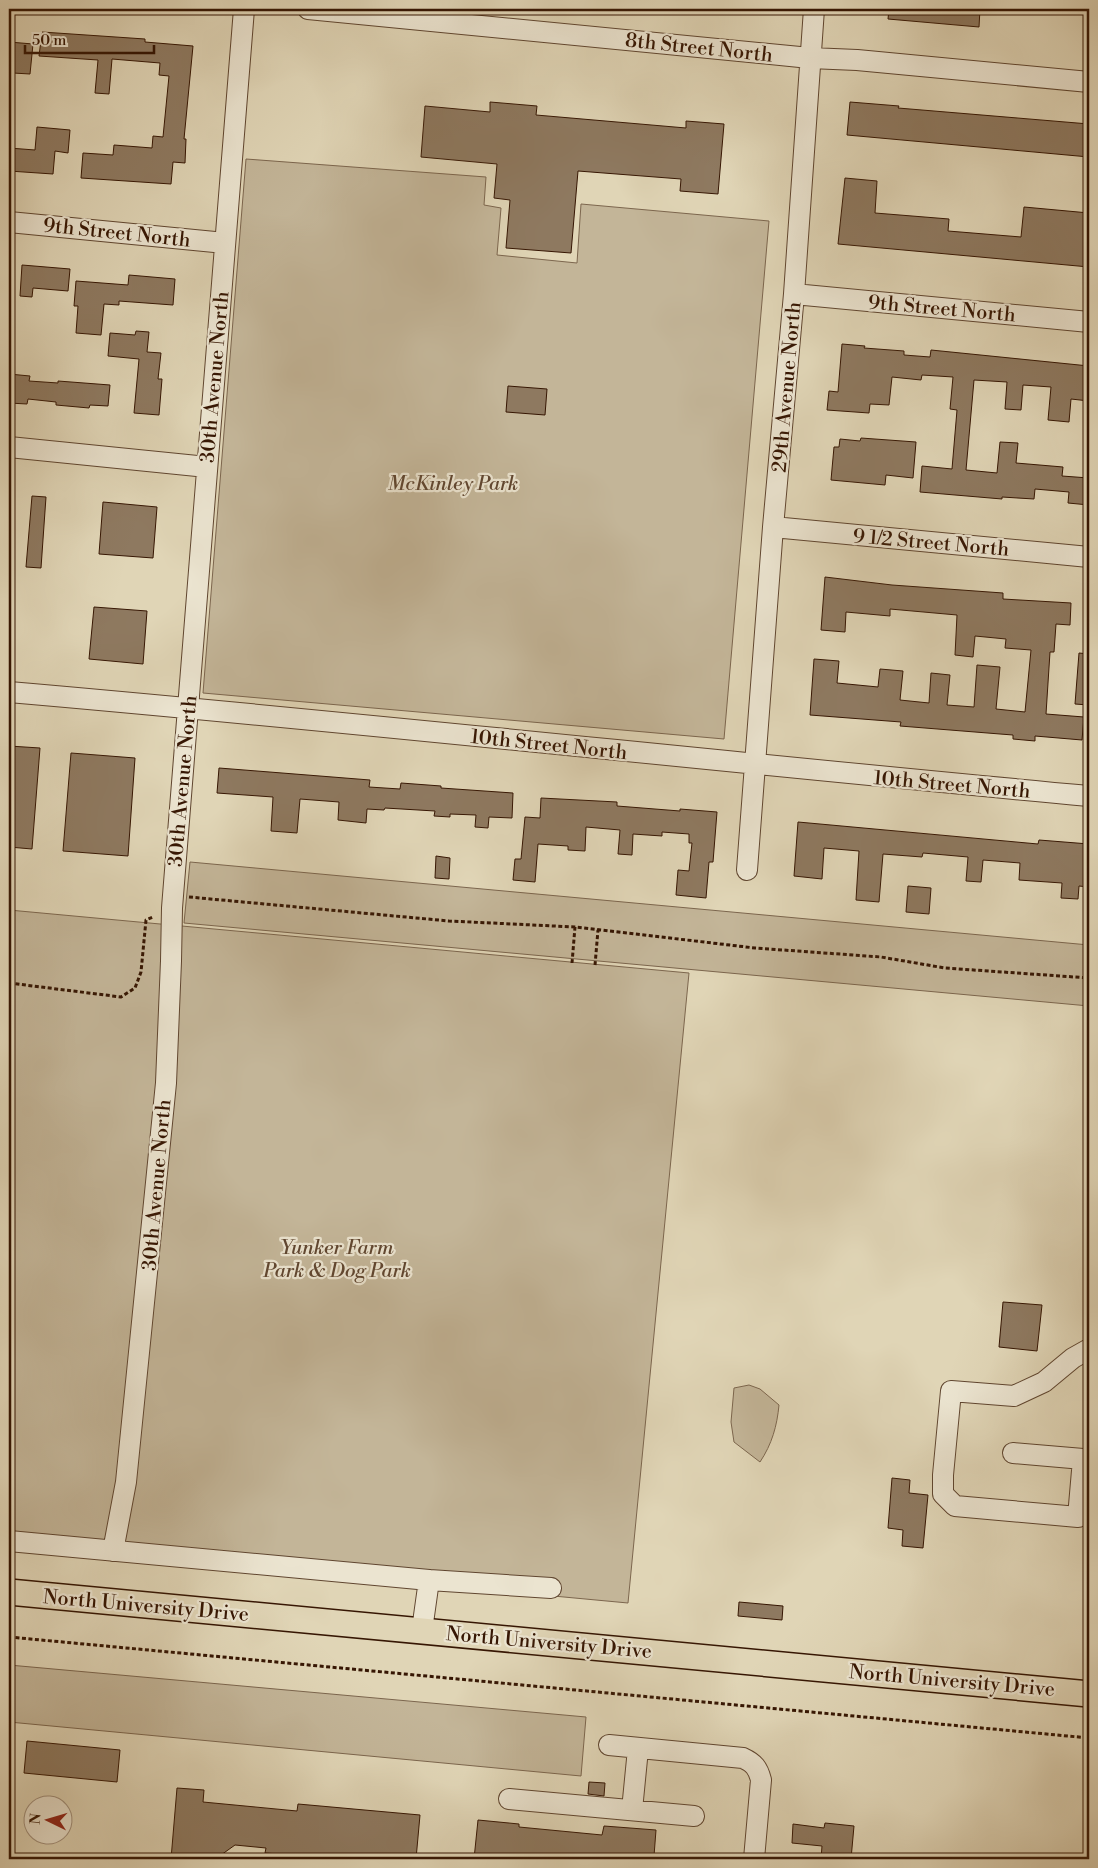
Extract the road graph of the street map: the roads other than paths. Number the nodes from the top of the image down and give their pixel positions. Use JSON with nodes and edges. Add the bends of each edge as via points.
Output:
{"nodes":[{"id":1,"x":244,"y":9,"type":"edge"},
{"id":2,"x":322,"y":9,"type":"edge"},
{"id":3,"x":814,"y":9,"type":"edge"},
{"id":4,"x":810,"y":58,"type":"junction"},
{"id":5,"x":1089,"y":82,"type":"edge"},
{"id":6,"x":9,"y":222,"type":"edge"},
{"id":7,"x":225,"y":243,"type":"junction"},
{"id":8,"x":794,"y":294,"type":"junction"},
{"id":9,"x":1089,"y":322,"type":"edge"},
{"id":10,"x":9,"y":447,"type":"edge"},
{"id":11,"x":207,"y":467,"type":"junction"},
{"id":12,"x":773,"y":527,"type":"junction"},
{"id":13,"x":1089,"y":557,"type":"edge"},
{"id":14,"x":9,"y":692,"type":"edge"},
{"id":15,"x":188,"y":708,"type":"junction"},
{"id":16,"x":755,"y":765,"type":"junction"},
{"id":17,"x":1089,"y":796,"type":"edge"},
{"id":18,"x":747,"y":870,"type":"dead end"},
{"id":19,"x":1089,"y":1349,"type":"edge"},
{"id":20,"x":1013,"y":1453,"type":"dead end"},
{"id":21,"x":9,"y":1541,"type":"edge"},
{"id":22,"x":113,"y":1551,"type":"junction"},
{"id":23,"x":429,"y":1580,"type":"junction"},
{"id":24,"x":551,"y":1588,"type":"dead end"},
{"id":25,"x":9,"y":1592,"type":"edge"},
{"id":26,"x":422,"y":1630,"type":"junction"},
{"id":27,"x":1089,"y":1694,"type":"edge"},
{"id":28,"x":608,"y":1745,"type":"dead end"},
{"id":29,"x":638,"y":1749,"type":"junction"},
{"id":30,"x":509,"y":1799,"type":"dead end"},
{"id":31,"x":632,"y":1810,"type":"junction"},
{"id":32,"x":694,"y":1816,"type":"dead end"},
{"id":33,"x":754,"y":1859,"type":"edge"}],
"edges":[{"from":1,"to":7,"type":"street","name":"30th Avenue North"},
{"from":2,"to":4,"type":"street","name":"8th Street North"},
{"from":3,"to":4,"type":"street","name":"29th Avenue North"},
{"from":4,"to":5,"type":"street","name":"8th Street North"},
{"from":4,"to":8,"type":"street","name":"29th Avenue North"},
{"from":6,"to":7,"type":"street","name":"9th Street North"},
{"from":7,"to":11,"type":"street","name":"30th Avenue North"},
{"from":8,"to":9,"type":"street","name":"9th Street North"},
{"from":8,"to":12,"type":"street","name":"29th Avenue North"},
{"from":10,"to":11,"type":"street"},
{"from":11,"to":15,"type":"street","name":"30th Avenue North"},
{"from":12,"to":13,"type":"street","name":"9 1/2 Street North"},
{"from":12,"to":16,"type":"street","name":"29th Avenue North"},
{"from":14,"to":15,"type":"street","name":"10th Street North"},
{"from":15,"to":16,"type":"street","name":"10th Street North"},
{"from":15,"to":22,"type":"street","name":"30th Avenue North","via":[[172,908],[165,1092],[126,1482]]},
{"from":16,"to":17,"type":"street","name":"10th Street North"},
{"from":16,"to":18,"type":"street","name":"29th Avenue North"},
{"from":19,"to":20,"type":"street","via":[[1044,1382],[1014,1396],[950,1391],[943,1475],[944,1494],[956,1506],[1078,1517],[1083,1459]]},
{"from":21,"to":22,"type":"street"},
{"from":22,"to":23,"type":"street"},
{"from":23,"to":24,"type":"street"},
{"from":23,"to":26,"type":"street"},
{"from":25,"to":26,"type":"main road","name":"North University Drive"},
{"from":26,"to":27,"type":"main road","name":"North University Drive"},
{"from":28,"to":29,"type":"street"},
{"from":29,"to":31,"type":"street"},
{"from":29,"to":33,"type":"street","via":[[743,1758],[752,1763],[761,1780]]},
{"from":30,"to":31,"type":"street"},
{"from":31,"to":32,"type":"street"}]}
